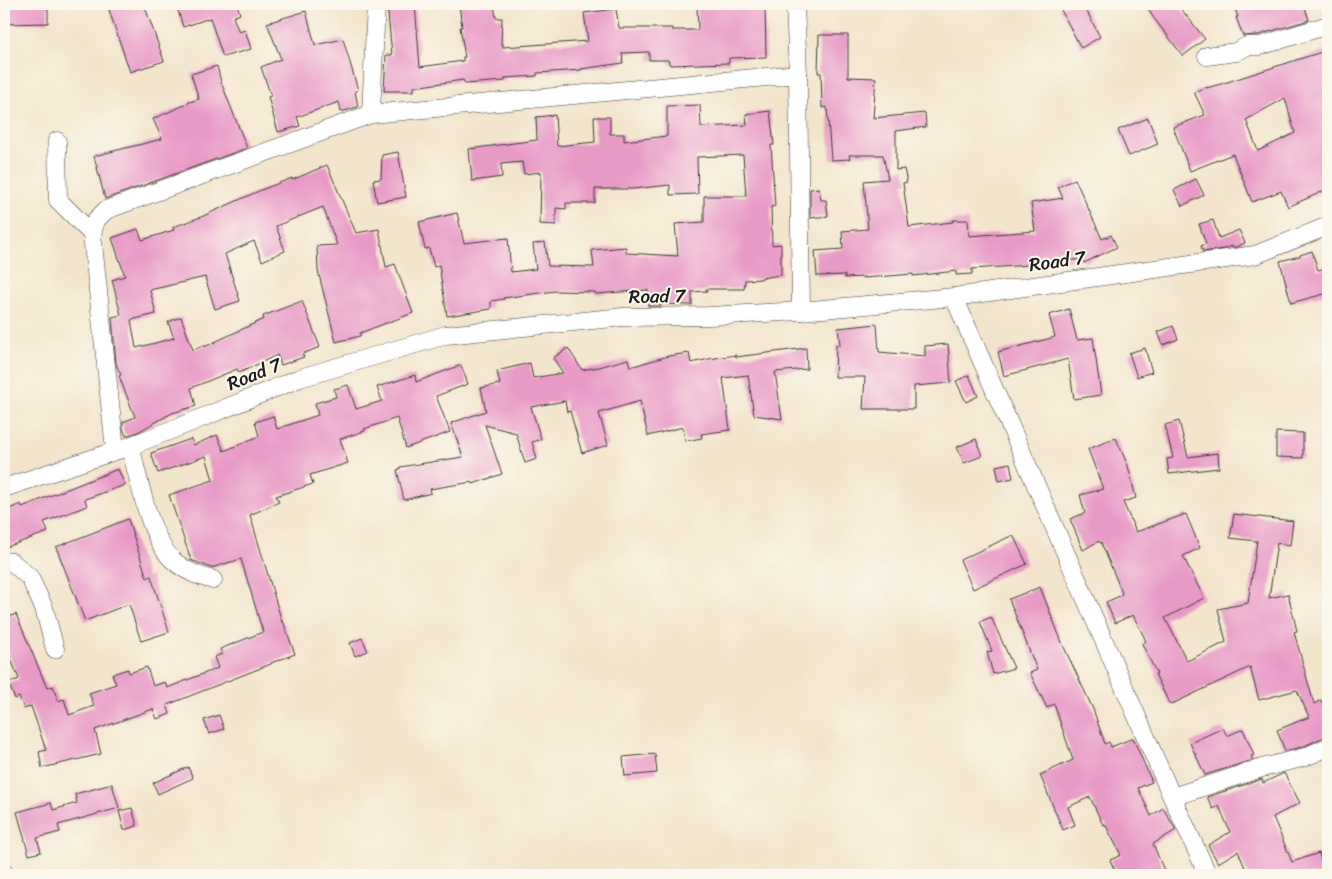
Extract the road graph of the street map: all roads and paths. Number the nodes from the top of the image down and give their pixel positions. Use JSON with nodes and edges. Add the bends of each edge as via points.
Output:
{"nodes":[{"id":1,"x":376,"y":4,"type":"edge"},
{"id":2,"x":795,"y":4,"type":"edge"},
{"id":3,"x":1328,"y":25,"type":"edge"},
{"id":4,"x":1207,"y":56,"type":"dead end"},
{"id":5,"x":798,"y":74,"type":"junction"},
{"id":6,"x":371,"y":114,"type":"junction"},
{"id":7,"x":57,"y":142,"type":"dead end"},
{"id":8,"x":1328,"y":226,"type":"edge"},
{"id":9,"x":92,"y":234,"type":"junction"},
{"id":10,"x":954,"y":297,"type":"junction"},
{"id":11,"x":801,"y":311,"type":"junction"},
{"id":12,"x":122,"y":448,"type":"junction"},
{"id":13,"x":4,"y":488,"type":"edge"},
{"id":14,"x":4,"y":561,"type":"edge"},
{"id":15,"x":214,"y":580,"type":"dead end"},
{"id":16,"x":55,"y":649,"type":"dead end"},
{"id":17,"x":1328,"y":747,"type":"edge"},
{"id":18,"x":1172,"y":797,"type":"junction"},
{"id":19,"x":1208,"y":875,"type":"edge"}],
"edges":[{"from":1,"to":6,"type":"street"},
{"from":2,"to":5,"type":"street"},
{"from":3,"to":4,"type":"street","via":[[1260,46]]},
{"from":5,"to":6,"type":"street"},
{"from":5,"to":11,"type":"street"},
{"from":6,"to":9,"type":"street","via":[[106,210],[96,220]]},
{"from":7,"to":9,"type":"street","via":[[58,200]]},
{"from":8,"to":10,"type":"street","name":"Road 7","via":[[1255,255]]},
{"from":9,"to":12,"type":"street"},
{"from":10,"to":11,"type":"street","name":"Road 7"},
{"from":10,"to":18,"type":"street"},
{"from":11,"to":12,"type":"street","name":"Road 7","via":[[623,317],[446,335],[300,378]]},
{"from":12,"to":13,"type":"street","name":"Road 7"},
{"from":12,"to":15,"type":"street","via":[[152,527],[164,548],[187,571]]},
{"from":14,"to":16,"type":"street","via":[[12,562],[30,578],[44,608]]},
{"from":17,"to":18,"type":"street","via":[[1306,757]]},
{"from":18,"to":19,"type":"street"}]}
